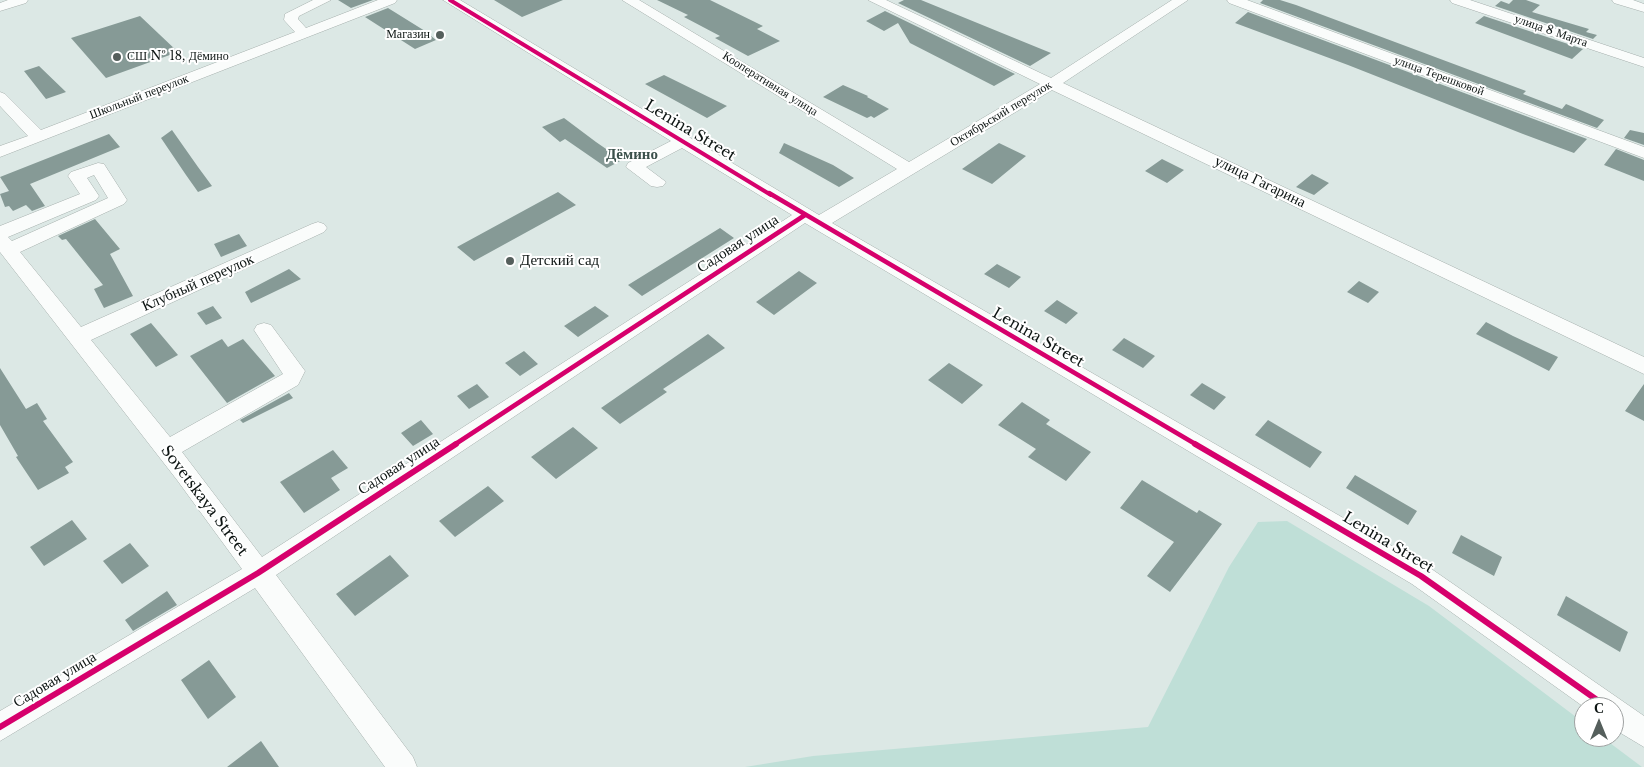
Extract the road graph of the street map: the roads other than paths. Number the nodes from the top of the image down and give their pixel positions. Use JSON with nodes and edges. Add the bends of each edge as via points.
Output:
{"nodes":[{"id":1,"x":21,"y":0,"type":"edge"},
{"id":2,"x":324,"y":0,"type":"edge"},
{"id":3,"x":390,"y":0,"type":"edge"},
{"id":4,"x":450,"y":0,"type":"edge"},
{"id":5,"x":629,"y":0,"type":"edge"},
{"id":6,"x":875,"y":0,"type":"edge"},
{"id":7,"x":1181,"y":0,"type":"edge"},
{"id":8,"x":1234,"y":0,"type":"edge"},
{"id":9,"x":1457,"y":0,"type":"edge"},
{"id":10,"x":1619,"y":0,"type":"edge"},
{"id":11,"x":0,"y":7,"type":"edge"},
{"id":12,"x":1644,"y":8,"type":"edge"},
{"id":13,"x":304,"y":33,"type":"junction"},
{"id":14,"x":1644,"y":63,"type":"edge"},
{"id":15,"x":1052,"y":83,"type":"junction"},
{"id":16,"x":0,"y":97,"type":"edge"},
{"id":17,"x":38,"y":137,"type":"junction"},
{"id":18,"x":683,"y":141,"type":"junction"},
{"id":19,"x":0,"y":152,"type":"edge"},
{"id":20,"x":1644,"y":153,"type":"edge"},
{"id":21,"x":909,"y":169,"type":"junction"},
{"id":22,"x":657,"y":182,"type":"dead end"},
{"id":23,"x":812,"y":219,"type":"junction"},
{"id":24,"x":318,"y":228,"type":"dead end"},
{"id":25,"x":3,"y":241,"type":"edge"},
{"id":26,"x":264,"y":330,"type":"dead end"},
{"id":27,"x":78,"y":337,"type":"junction"},
{"id":28,"x":1644,"y":366,"type":"edge"},
{"id":29,"x":167,"y":450,"type":"junction"},
{"id":30,"x":258,"y":574,"type":"junction"},
{"id":31,"x":1593,"y":697,"type":"edge"},
{"id":32,"x":1624,"y":719,"type":"edge"},
{"id":33,"x":0,"y":727,"type":"edge"},
{"id":34,"x":1644,"y":733,"type":"edge"},
{"id":35,"x":403,"y":767,"type":"edge"}],
"edges":[{"from":1,"to":11,"type":"street"},
{"from":2,"to":13,"type":"street","via":[[292,14],[291,20]]},
{"from":3,"to":13,"type":"street","name":"Школьный переулок"},
{"from":4,"to":18,"type":"street","name":"Lenina Street"},
{"from":5,"to":21,"type":"street","name":"Кооперативная улица"},
{"from":6,"to":15,"type":"street","name":"улица Гагарина"},
{"from":7,"to":15,"type":"street","name":"Октябрьский переулок"},
{"from":8,"to":20,"type":"street","name":"улица Терешковой"},
{"from":9,"to":14,"type":"street","name":"улица 8 Марта"},
{"from":10,"to":12,"type":"street"},
{"from":13,"to":17,"type":"street","name":"Школьный переулок"},
{"from":15,"to":21,"type":"street","name":"Октябрьский переулок"},
{"from":15,"to":28,"type":"street","name":"улица Гагарина"},
{"from":16,"to":17,"type":"street"},
{"from":17,"to":19,"type":"street","name":"Школьный переулок"},
{"from":18,"to":22,"type":"street","via":[[634,167]]},
{"from":18,"to":23,"type":"street","name":"Lenina Street"},
{"from":21,"to":23,"type":"street","name":"Октябрьский переулок"},
{"from":23,"to":30,"type":"street","name":"Садовая улица"},
{"from":23,"to":31,"type":"street","name":"Lenina Street","via":[[1421,576]]},
{"from":24,"to":27,"type":"street","name":"Клубный переулок"},
{"from":25,"to":25,"type":"street","via":[[118,200],[98,168],[77,176],[90,196]]},
{"from":25,"to":27,"type":"street","name":"Sovetskaya Street"},
{"from":26,"to":29,"type":"street","via":[[295,371],[291,379]]},
{"from":27,"to":29,"type":"street","name":"Sovetskaya Street"},
{"from":29,"to":30,"type":"street","name":"Sovetskaya Street"},
{"from":30,"to":33,"type":"street","name":"Садовая улица"},
{"from":30,"to":35,"type":"street","name":"Sovetskaya Street"},
{"from":32,"to":34,"type":"street"}]}
